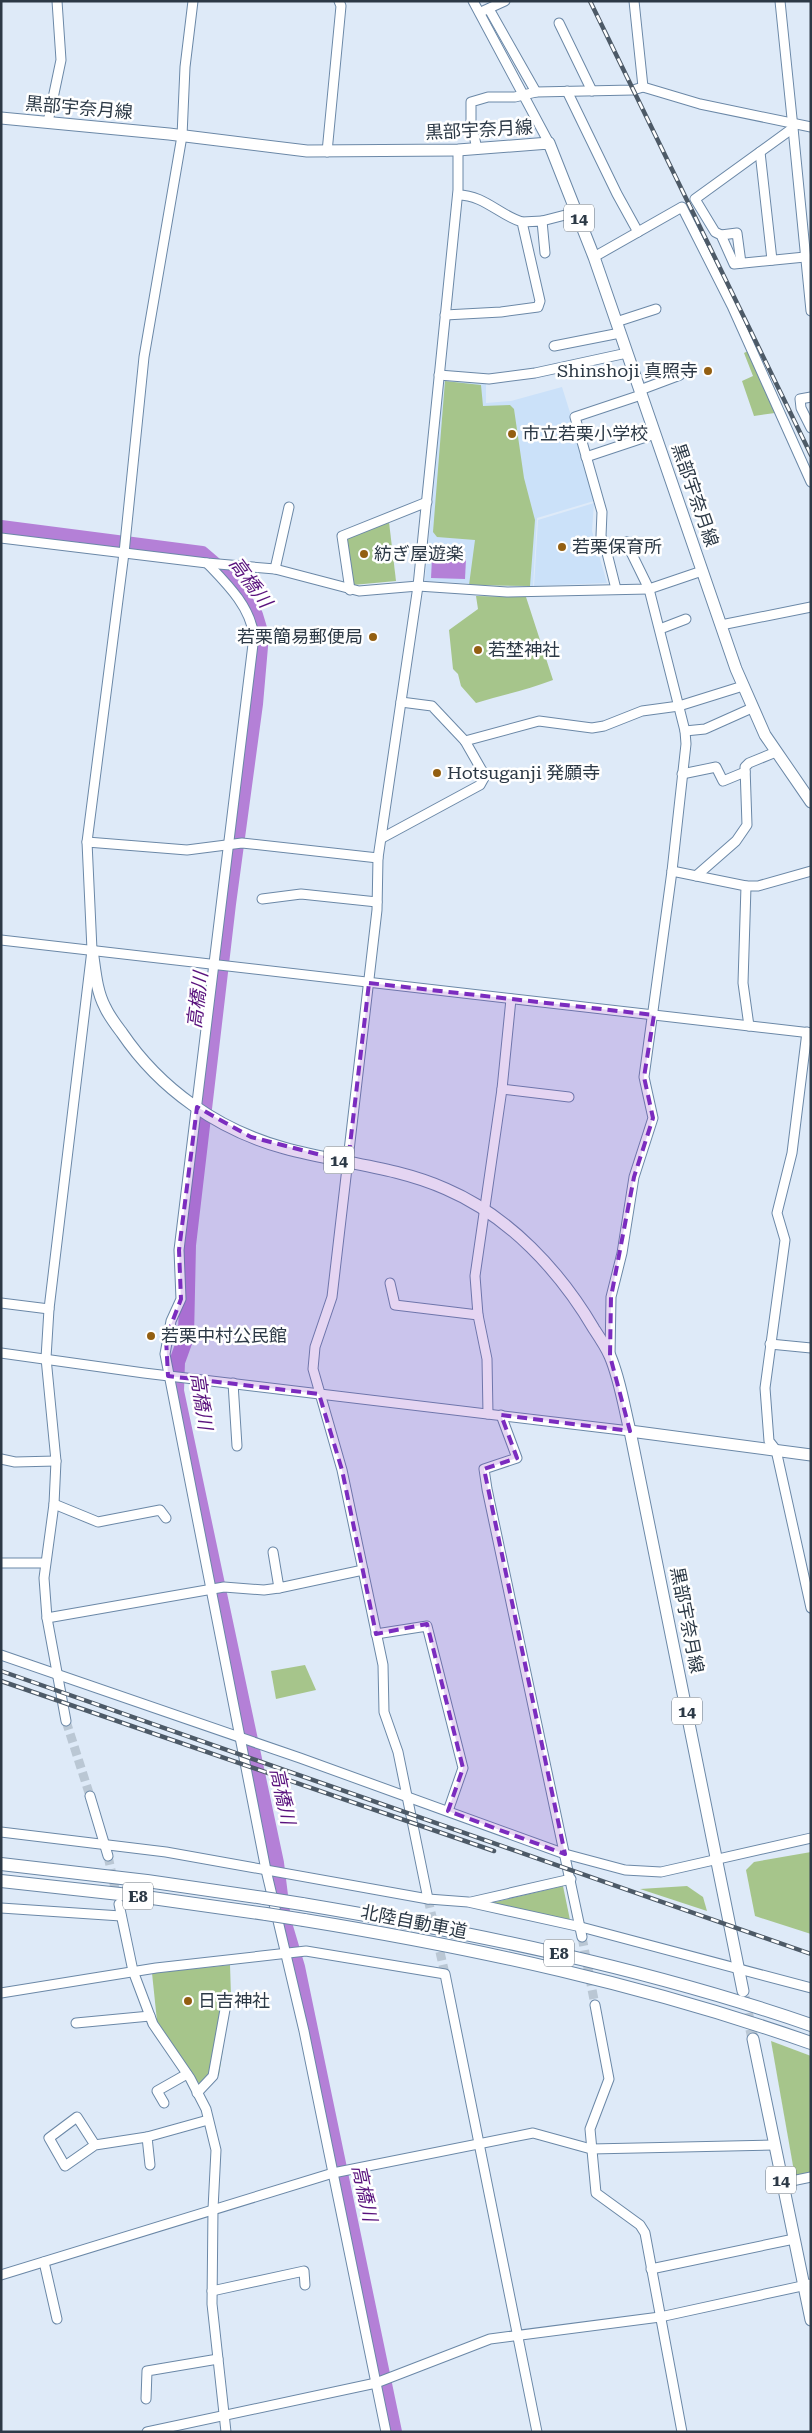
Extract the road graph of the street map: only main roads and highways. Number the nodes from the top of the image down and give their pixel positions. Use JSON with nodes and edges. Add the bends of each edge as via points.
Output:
{"nodes":[{"id":1,"x":1,"y":118,"type":"edge"},
{"id":2,"x":811,"y":802,"type":"edge"},
{"id":3,"x":92,"y":950,"type":"road end"},
{"id":4,"x":630,"y":1431,"type":"junction"},
{"id":5,"x":811,"y":1455,"type":"edge"},
{"id":6,"x":1,"y":1860,"type":"edge"},
{"id":7,"x":1,"y":1864,"type":"edge"},
{"id":8,"x":4,"y":1881,"type":"edge"},
{"id":9,"x":147,"y":1881,"type":"junction"},
{"id":10,"x":743,"y":1991,"type":"tunnel mouth"},
{"id":11,"x":811,"y":2025,"type":"edge"},
{"id":12,"x":753,"y":2039,"type":"tunnel mouth"},
{"id":13,"x":811,"y":2043,"type":"edge"},
{"id":14,"x":807,"y":2284,"type":"edge"},
{"id":15,"x":811,"y":2320,"type":"edge"}],
"edges":[{"from":1,"to":2,"type":"main road","name":"黒部宇奈月線","number":"14","via":[[327,152],[458,150],[549,143],[594,257],[743,686],[776,752]]},
{"from":3,"to":4,"type":"main road","name":"黒部宇奈月線","number":"14","via":[[105,1007],[136,1054],[156,1076],[223,1125],[282,1148],[409,1176],[446,1189],[484,1210],[522,1239],[580,1305],[610,1356]]},
{"from":4,"to":5,"type":"main road"},
{"from":4,"to":10,"type":"main road","name":"黒部宇奈月線","number":"14"},
{"from":6,"to":9,"type":"highway"},
{"from":7,"to":9,"type":"highway","name":"北陸自動車道","number":"E8"},
{"from":8,"to":13,"type":"highway","name":"北陸自動車道","number":"E8","bridge":true,"via":[[266,1914],[419,1940],[570,1971],[706,2008]]},
{"from":9,"to":11,"type":"highway","name":"北陸自動車道","number":"E8","bridge":true,"via":[[302,1904],[572,1956],[709,1992]]},
{"from":12,"to":14,"type":"main road","number":"14","via":[[794,2240]]},
{"from":14,"to":15,"type":"main road","number":"14"}]}
